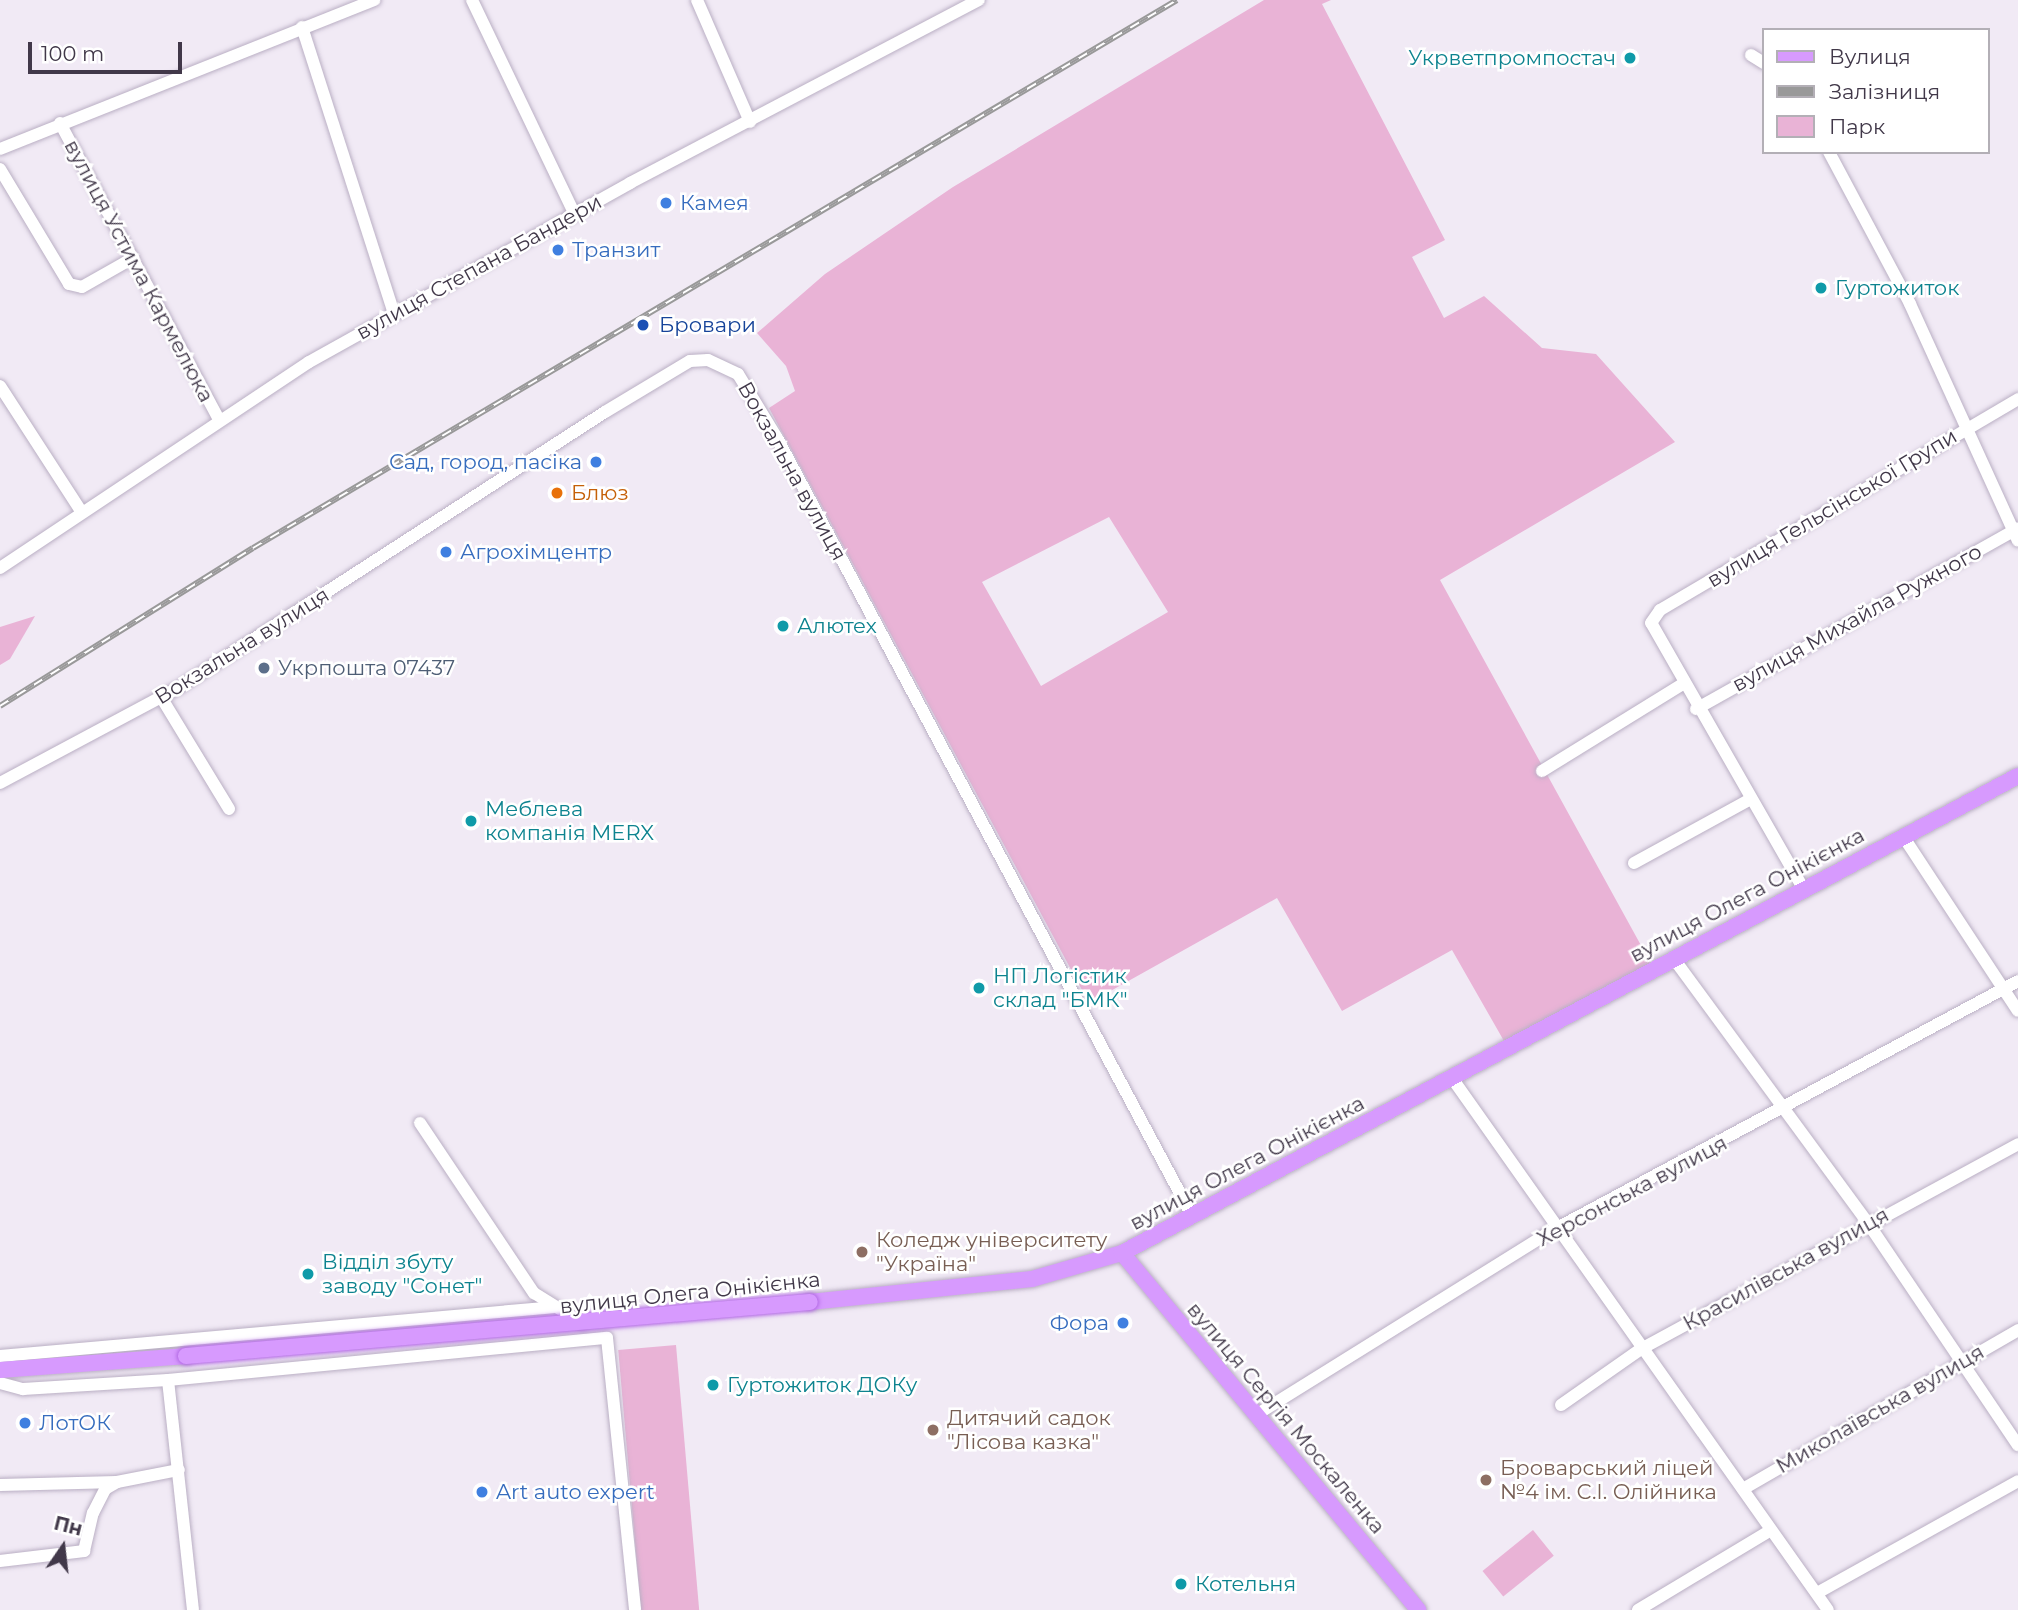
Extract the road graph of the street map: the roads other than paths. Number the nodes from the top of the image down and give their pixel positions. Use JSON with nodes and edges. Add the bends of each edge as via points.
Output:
{"nodes":[{"id":1,"x":374,"y":0,"type":"edge"},
{"id":2,"x":472,"y":0,"type":"edge"},
{"id":3,"x":697,"y":0,"type":"edge"},
{"id":4,"x":979,"y":0,"type":"edge"},
{"id":5,"x":302,"y":27,"type":"junction"},
{"id":6,"x":1751,"y":55,"type":"dead end"},
{"id":7,"x":1762,"y":62,"type":"edge"},
{"id":8,"x":750,"y":122,"type":"junction"},
{"id":9,"x":60,"y":123,"type":"junction"},
{"id":10,"x":0,"y":149,"type":"edge"},
{"id":11,"x":1830,"y":154,"type":"edge"},
{"id":12,"x":0,"y":169,"type":"edge"},
{"id":13,"x":574,"y":213,"type":"junction"},
{"id":14,"x":133,"y":258,"type":"junction"},
{"id":15,"x":394,"y":314,"type":"junction"},
{"id":16,"x":0,"y":386,"type":"edge"},
{"id":17,"x":2018,"y":399,"type":"edge"},
{"id":18,"x":218,"y":418,"type":"junction"},
{"id":19,"x":1964,"y":430,"type":"junction"},
{"id":20,"x":81,"y":511,"type":"junction"},
{"id":21,"x":2016,"y":533,"type":"edge"},
{"id":22,"x":0,"y":568,"type":"edge"},
{"id":23,"x":1681,"y":685,"type":"junction"},
{"id":24,"x":161,"y":697,"type":"junction"},
{"id":25,"x":1696,"y":709,"type":"junction"},
{"id":26,"x":1542,"y":771,"type":"dead end"},
{"id":27,"x":2018,"y":776,"type":"edge"},
{"id":28,"x":0,"y":783,"type":"edge"},
{"id":29,"x":1749,"y":800,"type":"junction"},
{"id":30,"x":229,"y":809,"type":"dead end"},
{"id":31,"x":1903,"y":836,"type":"junction"},
{"id":32,"x":1634,"y":863,"type":"dead end"},
{"id":33,"x":1803,"y":888,"type":"junction"},
{"id":34,"x":1674,"y":959,"type":"junction"},
{"id":35,"x":2018,"y":981,"type":"edge"},
{"id":36,"x":2004,"y":990,"type":"junction"},
{"id":37,"x":2018,"y":1011,"type":"edge"},
{"id":38,"x":1452,"y":1078,"type":"junction"},
{"id":39,"x":1787,"y":1109,"type":"junction"},
{"id":40,"x":420,"y":1124,"type":"dead end"},
{"id":41,"x":2018,"y":1144,"type":"edge"},
{"id":42,"x":1192,"y":1216,"type":"junction"},
{"id":43,"x":1868,"y":1223,"type":"junction"},
{"id":44,"x":1557,"y":1228,"type":"junction"},
{"id":45,"x":1122,"y":1253,"type":"junction"},
{"id":46,"x":556,"y":1307,"type":"junction"},
{"id":47,"x":315,"y":1329,"type":"junction"},
{"id":48,"x":2018,"y":1329,"type":"edge"},
{"id":49,"x":607,"y":1338,"type":"junction"},
{"id":50,"x":1641,"y":1349,"type":"junction"},
{"id":51,"x":0,"y":1356,"type":"edge"},
{"id":52,"x":318,"y":1362,"type":"junction"},
{"id":53,"x":1959,"y":1362,"type":"junction"},
{"id":54,"x":0,"y":1370,"type":"edge"},
{"id":55,"x":168,"y":1380,"type":"junction"},
{"id":56,"x":0,"y":1383,"type":"edge"},
{"id":57,"x":1561,"y":1405,"type":"dead end"},
{"id":58,"x":1256,"y":1415,"type":"junction"},
{"id":59,"x":2018,"y":1445,"type":"edge"},
{"id":60,"x":179,"y":1470,"type":"junction"},
{"id":61,"x":2018,"y":1481,"type":"edge"},
{"id":62,"x":117,"y":1482,"type":"junction"},
{"id":63,"x":0,"y":1485,"type":"edge"},
{"id":64,"x":1743,"y":1489,"type":"junction"},
{"id":65,"x":1771,"y":1530,"type":"junction"},
{"id":66,"x":0,"y":1561,"type":"edge"},
{"id":67,"x":1817,"y":1593,"type":"junction"},
{"id":68,"x":193,"y":1610,"type":"edge"},
{"id":69,"x":635,"y":1610,"type":"edge"},
{"id":70,"x":1418,"y":1610,"type":"edge"},
{"id":71,"x":1639,"y":1610,"type":"edge"},
{"id":72,"x":1828,"y":1610,"type":"edge"}],
"edges":[{"from":1,"to":5,"type":"street"},
{"from":2,"to":13,"type":"street"},
{"from":3,"to":8,"type":"street"},
{"from":4,"to":8,"type":"street","name":"вулиця Степана Бандери"},
{"from":5,"to":9,"type":"street"},
{"from":5,"to":15,"type":"street"},
{"from":6,"to":7,"type":"street"},
{"from":8,"to":13,"type":"street","name":"вулиця Степана Бандери"},
{"from":9,"to":10,"type":"street"},
{"from":9,"to":14,"type":"street","name":"вулиця Устима Кармелюка"},
{"from":11,"to":19,"type":"street","via":[[1910,304]]},
{"from":12,"to":14,"type":"street","via":[[69,284],[82,287]]},
{"from":13,"to":15,"type":"street","name":"вулиця Степана Бандери"},
{"from":14,"to":18,"type":"street","name":"вулиця Устима Кармелюка"},
{"from":15,"to":18,"type":"street","name":"вулиця Степана Бандери"},
{"from":16,"to":20,"type":"street"},
{"from":17,"to":19,"type":"street","name":"вулиця Гельсінської Групи"},
{"from":18,"to":20,"type":"street","name":"вулиця Степана Бандери"},
{"from":19,"to":21,"type":"street"},
{"from":19,"to":23,"type":"street","name":"вулиця Гельсінської Групи","via":[[1660,610],[1651,623]]},
{"from":20,"to":22,"type":"street","name":"вулиця Степана Бандери"},
{"from":21,"to":25,"type":"street","name":"вулиця Михайла Ружного"},
{"from":23,"to":25,"type":"street"},
{"from":23,"to":26,"type":"street"},
{"from":24,"to":28,"type":"street","name":"Вокзальна вулиця"},
{"from":24,"to":30,"type":"street"},
{"from":24,"to":42,"type":"street","name":"Вокзальна вулиця","via":[[690,361],[727,367],[738,374],[777,438]]},
{"from":25,"to":29,"type":"street"},
{"from":27,"to":31,"type":"main road","name":"вулиця Олега Онікієнка"},
{"from":29,"to":32,"type":"street"},
{"from":29,"to":33,"type":"street"},
{"from":31,"to":33,"type":"main road","name":"вулиця Олега Онікієнка"},
{"from":31,"to":36,"type":"street"},
{"from":33,"to":34,"type":"main road","name":"вулиця Олега Онікієнка"},
{"from":34,"to":38,"type":"main road","name":"вулиця Олега Онікієнка"},
{"from":34,"to":39,"type":"street"},
{"from":35,"to":36,"type":"street","name":"Херсонська вулиця"},
{"from":36,"to":37,"type":"street"},
{"from":36,"to":39,"type":"street","name":"Херсонська вулиця"},
{"from":38,"to":42,"type":"main road","name":"вулиця Олега Онікієнка"},
{"from":38,"to":44,"type":"street"},
{"from":39,"to":43,"type":"street"},
{"from":39,"to":44,"type":"street","name":"Херсонська вулиця"},
{"from":40,"to":46,"type":"street","via":[[534,1293]]},
{"from":41,"to":43,"type":"street","name":"Красилівська вулиця"},
{"from":42,"to":45,"type":"main road","name":"вулиця Олега Онікієнка"},
{"from":43,"to":50,"type":"street","name":"Красилівська вулиця"},
{"from":43,"to":53,"type":"street"},
{"from":44,"to":50,"type":"street"},
{"from":44,"to":58,"type":"street","name":"Херсонська вулиця"},
{"from":45,"to":54,"type":"main road","name":"вулиця Олега Онікієнка","bridge":true,"via":[[1032,1279]]},
{"from":45,"to":58,"type":"main road","name":"вулиця Сергія Москаленка"},
{"from":46,"to":47,"type":"street"},
{"from":46,"to":49,"type":"street"},
{"from":47,"to":51,"type":"street"},
{"from":47,"to":52,"type":"street"},
{"from":48,"to":53,"type":"street","name":"Миколаївська вулиця"},
{"from":49,"to":52,"type":"street"},
{"from":49,"to":69,"type":"street"},
{"from":50,"to":57,"type":"street","name":"Красилівська вулиця"},
{"from":50,"to":64,"type":"street"},
{"from":52,"to":55,"type":"street"},
{"from":53,"to":59,"type":"street"},
{"from":53,"to":64,"type":"street","name":"Миколаївська вулиця"},
{"from":55,"to":56,"type":"street","via":[[23,1389]]},
{"from":55,"to":60,"type":"street"},
{"from":58,"to":70,"type":"main road","name":"вулиця Сергія Москаленка"},
{"from":60,"to":62,"type":"street"},
{"from":60,"to":68,"type":"street"},
{"from":61,"to":67,"type":"street"},
{"from":62,"to":63,"type":"street"},
{"from":62,"to":66,"type":"street","via":[[105,1489],[93,1513],[83,1551]]},
{"from":64,"to":65,"type":"street"},
{"from":65,"to":67,"type":"street"},
{"from":65,"to":71,"type":"street"},
{"from":67,"to":72,"type":"street"}]}
